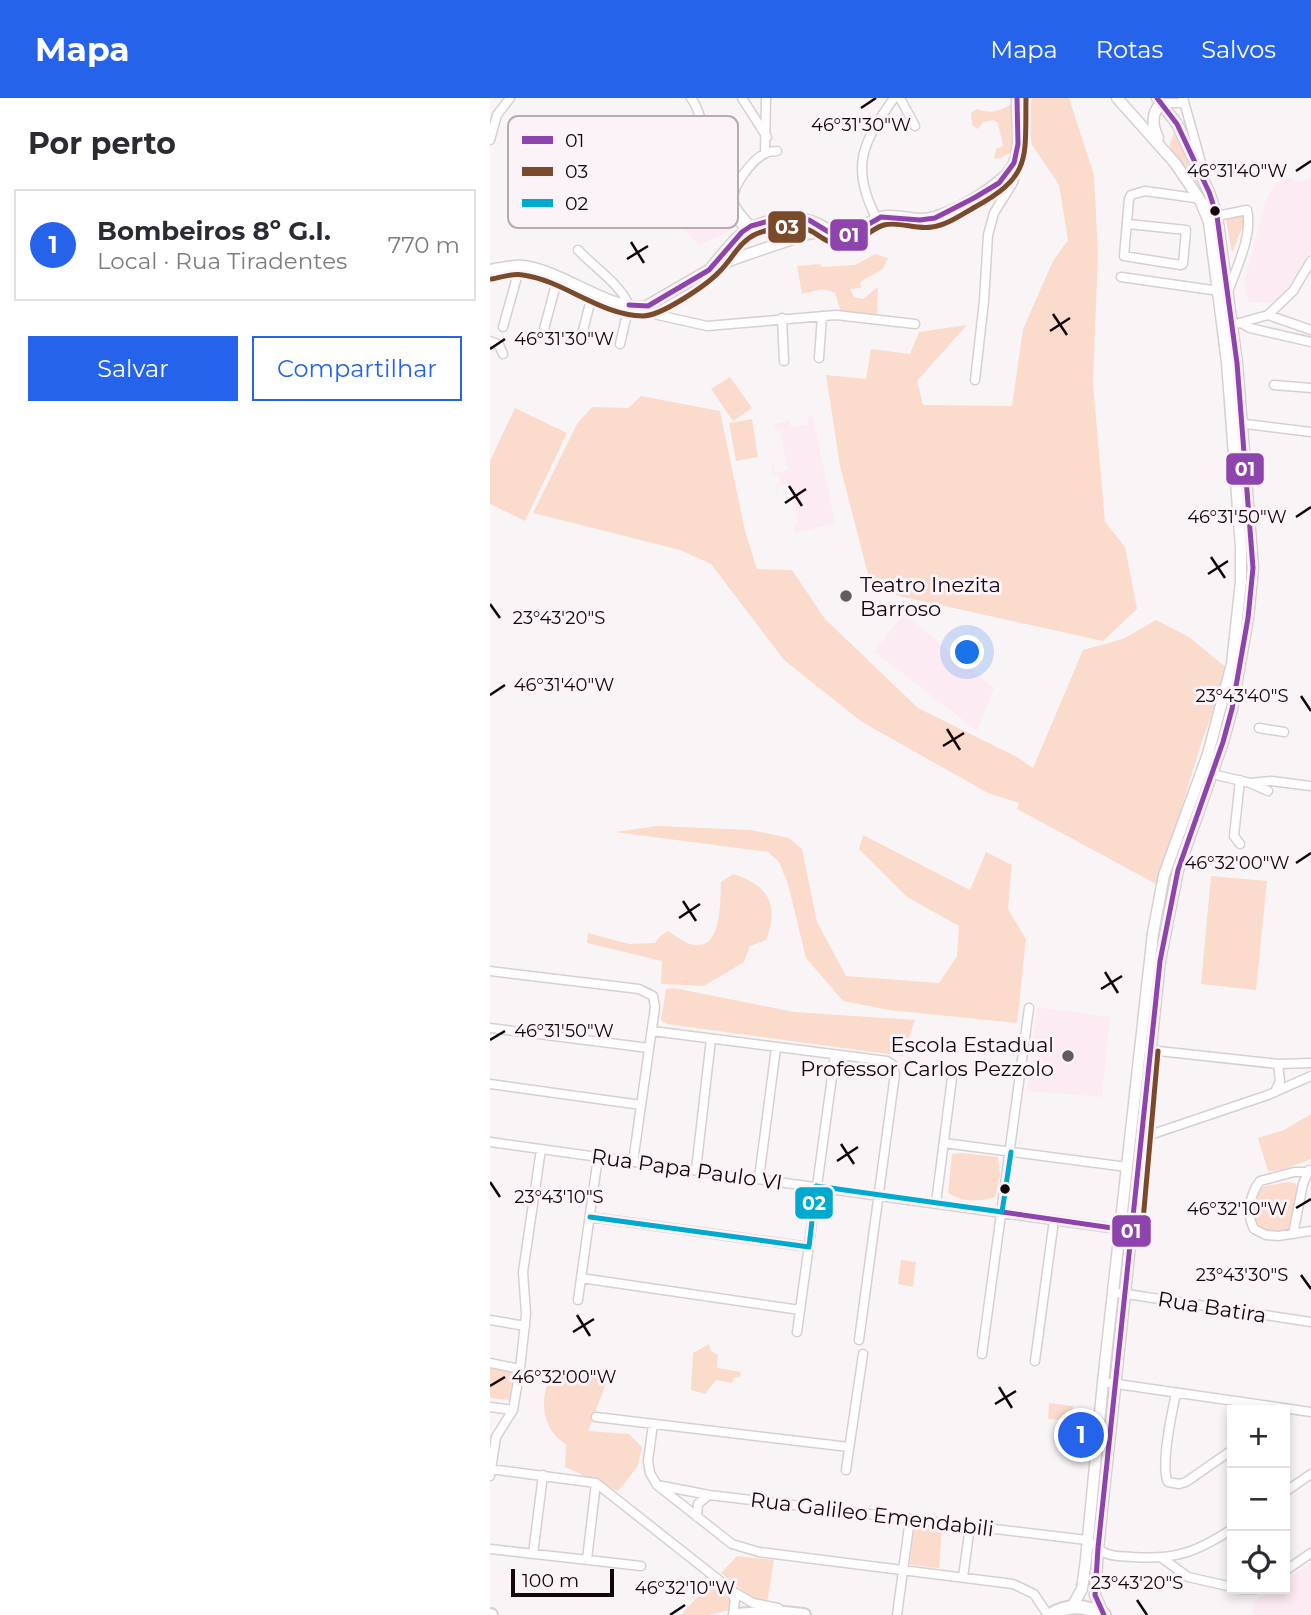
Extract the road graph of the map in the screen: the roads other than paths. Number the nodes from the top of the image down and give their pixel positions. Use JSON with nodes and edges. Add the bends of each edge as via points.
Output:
{"nodes":[{"id":1,"x":510,"y":98,"type":"edge"},
{"id":2,"x":691,"y":98,"type":"edge"},
{"id":3,"x":742,"y":98,"type":"edge"},
{"id":4,"x":766,"y":98,"type":"edge"},
{"id":5,"x":894,"y":98,"type":"edge"},
{"id":6,"x":900,"y":98,"type":"edge"},
{"id":7,"x":1017,"y":98,"type":"edge"},
{"id":8,"x":1117,"y":98,"type":"edge"},
{"id":9,"x":1159,"y":101,"type":"edge"},
{"id":10,"x":1183,"y":101,"type":"edge"},
{"id":11,"x":699,"y":116,"type":"edge"},
{"id":12,"x":915,"y":126,"type":"dead end"},
{"id":13,"x":491,"y":128,"type":"edge"},
{"id":14,"x":767,"y":137,"type":"junction"},
{"id":15,"x":490,"y":140,"type":"edge"},
{"id":16,"x":1163,"y":147,"type":"junction"},
{"id":17,"x":777,"y":151,"type":"dead end"},
{"id":18,"x":765,"y":153,"type":"junction"},
{"id":19,"x":1010,"y":171,"type":"junction"},
{"id":20,"x":738,"y":183,"type":"edge"},
{"id":21,"x":1191,"y":185,"type":"junction"},
{"id":22,"x":1209,"y":192,"type":"junction"},
{"id":23,"x":1181,"y":195,"type":"junction"},
{"id":24,"x":1200,"y":200,"type":"junction"},
{"id":25,"x":738,"y":211,"type":"edge"},
{"id":26,"x":1217,"y":216,"type":"junction"},
{"id":27,"x":738,"y":219,"type":"edge"},
{"id":28,"x":877,"y":219,"type":"junction"},
{"id":29,"x":1128,"y":224,"type":"junction"},
{"id":30,"x":748,"y":228,"type":"junction"},
{"id":31,"x":815,"y":228,"type":"junction"},
{"id":32,"x":1211,"y":233,"type":"junction"},
{"id":33,"x":729,"y":248,"type":"junction"},
{"id":34,"x":578,"y":250,"type":"dead end"},
{"id":35,"x":734,"y":259,"type":"junction"},
{"id":36,"x":1311,"y":261,"type":"edge"},
{"id":37,"x":520,"y":266,"type":"junction"},
{"id":38,"x":490,"y":270,"type":"edge"},
{"id":39,"x":709,"y":270,"type":"junction"},
{"id":40,"x":558,"y":277,"type":"junction"},
{"id":41,"x":1121,"y":277,"type":"dead end"},
{"id":42,"x":593,"y":292,"type":"junction"},
{"id":43,"x":1223,"y":292,"type":"junction"},
{"id":44,"x":629,"y":305,"type":"junction"},
{"id":45,"x":645,"y":307,"type":"junction"},
{"id":46,"x":1268,"y":315,"type":"junction"},
{"id":47,"x":822,"y":316,"type":"junction"},
{"id":48,"x":782,"y":318,"type":"junction"},
{"id":49,"x":915,"y":324,"type":"dead end"},
{"id":50,"x":1236,"y":324,"type":"junction"},
{"id":51,"x":503,"y":327,"type":"dead end"},
{"id":52,"x":544,"y":330,"type":"dead end"},
{"id":53,"x":1311,"y":330,"type":"edge"},
{"id":54,"x":582,"y":334,"type":"dead end"},
{"id":55,"x":490,"y":341,"type":"edge"},
{"id":56,"x":1311,"y":342,"type":"edge"},
{"id":57,"x":620,"y":344,"type":"dead end"},
{"id":58,"x":503,"y":354,"type":"dead end"},
{"id":59,"x":819,"y":358,"type":"dead end"},
{"id":60,"x":785,"y":361,"type":"dead end"},
{"id":61,"x":975,"y":380,"type":"dead end"},
{"id":62,"x":1275,"y":385,"type":"dead end"},
{"id":63,"x":1311,"y":388,"type":"edge"},
{"id":64,"x":1238,"y":423,"type":"junction"},
{"id":65,"x":1311,"y":432,"type":"edge"},
{"id":66,"x":1259,"y":728,"type":"dead end"},
{"id":67,"x":1284,"y":732,"type":"dead end"},
{"id":68,"x":1206,"y":772,"type":"junction"},
{"id":69,"x":1240,"y":780,"type":"junction"},
{"id":70,"x":1250,"y":783,"type":"junction"},
{"id":71,"x":1311,"y":786,"type":"edge"},
{"id":72,"x":1268,"y":791,"type":"dead end"},
{"id":73,"x":1178,"y":835,"type":"junction"},
{"id":74,"x":1189,"y":839,"type":"junction"},
{"id":75,"x":1240,"y":844,"type":"dead end"},
{"id":76,"x":1163,"y":880,"type":"junction"},
{"id":77,"x":1174,"y":885,"type":"junction"},
{"id":78,"x":1155,"y":958,"type":"junction"},
{"id":79,"x":490,"y":971,"type":"edge"},
{"id":80,"x":1029,"y":1008,"type":"dead end"},
{"id":81,"x":490,"y":1028,"type":"edge"},
{"id":82,"x":652,"y":1031,"type":"junction"},
{"id":83,"x":711,"y":1039,"type":"junction"},
{"id":84,"x":649,"y":1048,"type":"junction"},
{"id":85,"x":776,"y":1048,"type":"junction"},
{"id":86,"x":1149,"y":1049,"type":"junction"},
{"id":87,"x":835,"y":1055,"type":"junction"},
{"id":88,"x":1311,"y":1063,"type":"edge"},
{"id":89,"x":1278,"y":1064,"type":"junction"},
{"id":90,"x":953,"y":1070,"type":"dead end"},
{"id":91,"x":1311,"y":1076,"type":"edge"},
{"id":92,"x":490,"y":1084,"type":"edge"},
{"id":93,"x":1275,"y":1092,"type":"junction"},
{"id":94,"x":641,"y":1105,"type":"junction"},
{"id":95,"x":1141,"y":1138,"type":"junction"},
{"id":96,"x":490,"y":1142,"type":"edge"},
{"id":97,"x":944,"y":1143,"type":"junction"},
{"id":98,"x":541,"y":1149,"type":"junction"},
{"id":99,"x":1011,"y":1152,"type":"junction"},
{"id":100,"x":598,"y":1157,"type":"junction"},
{"id":101,"x":633,"y":1162,"type":"junction"},
{"id":102,"x":1127,"y":1167,"type":"junction"},
{"id":103,"x":696,"y":1170,"type":"junction"},
{"id":104,"x":1309,"y":1170,"type":"edge"},
{"id":105,"x":759,"y":1178,"type":"junction"},
{"id":106,"x":816,"y":1186,"type":"junction"},
{"id":107,"x":879,"y":1196,"type":"junction"},
{"id":108,"x":936,"y":1203,"type":"junction"},
{"id":109,"x":1002,"y":1212,"type":"junction"},
{"id":110,"x":590,"y":1217,"type":"junction"},
{"id":111,"x":1055,"y":1220,"type":"junction"},
{"id":112,"x":1119,"y":1229,"type":"junction"},
{"id":113,"x":1132,"y":1231,"type":"junction"},
{"id":114,"x":1311,"y":1231,"type":"edge"},
{"id":115,"x":1293,"y":1234,"type":"junction"},
{"id":116,"x":809,"y":1247,"type":"junction"},
{"id":117,"x":581,"y":1278,"type":"junction"},
{"id":118,"x":1119,"y":1293,"type":"junction"},
{"id":119,"x":578,"y":1300,"type":"dead end"},
{"id":120,"x":800,"y":1310,"type":"junction"},
{"id":121,"x":490,"y":1320,"type":"edge"},
{"id":122,"x":1311,"y":1322,"type":"edge"},
{"id":123,"x":525,"y":1326,"type":"junction"},
{"id":124,"x":797,"y":1332,"type":"dead end"},
{"id":125,"x":859,"y":1340,"type":"dead end"},
{"id":126,"x":863,"y":1354,"type":"dead end"},
{"id":127,"x":982,"y":1354,"type":"dead end"},
{"id":128,"x":1035,"y":1361,"type":"dead end"},
{"id":129,"x":490,"y":1363,"type":"edge"},
{"id":130,"x":520,"y":1369,"type":"junction"},
{"id":131,"x":1102,"y":1382,"type":"junction"},
{"id":132,"x":1114,"y":1384,"type":"junction"},
{"id":133,"x":1176,"y":1393,"type":"junction"},
{"id":134,"x":1250,"y":1405,"type":"edge"},
{"id":135,"x":490,"y":1407,"type":"edge"},
{"id":136,"x":513,"y":1410,"type":"junction"},
{"id":137,"x":1290,"y":1411,"type":"edge"},
{"id":138,"x":1311,"y":1412,"type":"edge"},
{"id":139,"x":596,"y":1417,"type":"dead end"},
{"id":140,"x":653,"y":1424,"type":"junction"},
{"id":141,"x":1096,"y":1440,"type":"junction"},
{"id":142,"x":1109,"y":1442,"type":"junction"},
{"id":143,"x":849,"y":1447,"type":"junction"},
{"id":144,"x":1227,"y":1453,"type":"edge"},
{"id":145,"x":490,"y":1469,"type":"edge"},
{"id":146,"x":846,"y":1470,"type":"dead end"},
{"id":147,"x":1311,"y":1474,"type":"edge"},
{"id":148,"x":543,"y":1475,"type":"junction"},
{"id":149,"x":490,"y":1476,"type":"edge"},
{"id":150,"x":596,"y":1483,"type":"junction"},
{"id":151,"x":657,"y":1485,"type":"junction"},
{"id":152,"x":1290,"y":1489,"type":"edge"},
{"id":153,"x":709,"y":1495,"type":"junction"},
{"id":154,"x":697,"y":1517,"type":"junction"},
{"id":155,"x":910,"y":1519,"type":"junction"},
{"id":156,"x":970,"y":1526,"type":"junction"},
{"id":157,"x":1229,"y":1531,"type":"edge"},
{"id":158,"x":1087,"y":1540,"type":"junction"},
{"id":159,"x":1098,"y":1548,"type":"junction"},
{"id":160,"x":490,"y":1549,"type":"edge"},
{"id":161,"x":1311,"y":1553,"type":"edge"},
{"id":162,"x":533,"y":1554,"type":"junction"},
{"id":163,"x":1161,"y":1558,"type":"junction"},
{"id":164,"x":587,"y":1559,"type":"junction"},
{"id":165,"x":640,"y":1566,"type":"dead end"},
{"id":166,"x":1290,"y":1568,"type":"edge"},
{"id":167,"x":904,"y":1570,"type":"junction"},
{"id":168,"x":963,"y":1577,"type":"junction"},
{"id":169,"x":726,"y":1585,"type":"junction"},
{"id":170,"x":1227,"y":1586,"type":"edge"},
{"id":171,"x":1072,"y":1607,"type":"junction"},
{"id":172,"x":1104,"y":1614,"type":"edge"},
{"id":173,"x":735,"y":1615,"type":"edge"},
{"id":174,"x":804,"y":1615,"type":"edge"},
{"id":175,"x":811,"y":1615,"type":"edge"},
{"id":176,"x":897,"y":1615,"type":"edge"},
{"id":177,"x":1049,"y":1615,"type":"edge"}],
"edges":[{"from":1,"to":13,"type":"street"},
{"from":2,"to":11,"type":"street"},
{"from":3,"to":14,"type":"street"},
{"from":4,"to":14,"type":"street"},
{"from":5,"to":28,"type":"street","via":[[873,127],[861,165],[866,198]]},
{"from":6,"to":12,"type":"street"},
{"from":7,"to":19,"type":"street","via":[[1018,144]]},
{"from":8,"to":16,"type":"street"},
{"from":9,"to":10,"type":"street"},
{"from":9,"to":16,"type":"street","via":[[1153,118]]},
{"from":9,"to":22,"type":"street","via":[[1175,122]]},
{"from":10,"to":22,"type":"street"},
{"from":13,"to":15,"type":"street"},
{"from":14,"to":18,"type":"street"},
{"from":16,"to":21,"type":"street"},
{"from":17,"to":18,"type":"street"},
{"from":18,"to":20,"type":"street"},
{"from":19,"to":28,"type":"street","via":[[999,183],[935,218]]},
{"from":19,"to":61,"type":"street","via":[[1014,180],[990,224]]},
{"from":21,"to":23,"type":"street"},
{"from":21,"to":24,"type":"street"},
{"from":22,"to":26,"type":"street"},
{"from":23,"to":24,"type":"street"},
{"from":23,"to":29,"type":"street","via":[[1134,193],[1129,199]]},
{"from":24,"to":26,"type":"street"},
{"from":24,"to":32,"type":"street"},
{"from":25,"to":30,"type":"street"},
{"from":26,"to":32,"type":"street"},
{"from":26,"to":43,"type":"street"},
{"from":26,"to":43,"type":"street","via":[[1247,210],[1248,229]]},
{"from":27,"to":30,"type":"street"},
{"from":28,"to":31,"type":"street","via":[[848,236]]},
{"from":29,"to":29,"type":"street","via":[[1186,230],[1183,264],[1125,257]]},
{"from":30,"to":31,"type":"street","via":[[796,219],[809,220]]},
{"from":30,"to":33,"type":"street"},
{"from":31,"to":35,"type":"street"},
{"from":32,"to":43,"type":"street"},
{"from":33,"to":35,"type":"street"},
{"from":33,"to":39,"type":"street"},
{"from":34,"to":44,"type":"street"},
{"from":35,"to":39,"type":"street"},
{"from":36,"to":46,"type":"street","via":[[1293,291]]},
{"from":37,"to":38,"type":"street"},
{"from":37,"to":40,"type":"street"},
{"from":37,"to":51,"type":"street"},
{"from":39,"to":45,"type":"street"},
{"from":40,"to":42,"type":"street"},
{"from":40,"to":52,"type":"street"},
{"from":41,"to":43,"type":"street"},
{"from":42,"to":44,"type":"street"},
{"from":42,"to":54,"type":"street"},
{"from":43,"to":50,"type":"street"},
{"from":43,"to":64,"type":"street"},
{"from":44,"to":45,"type":"street"},
{"from":44,"to":57,"type":"street"},
{"from":45,"to":48,"type":"street","via":[[657,315],[707,326]]},
{"from":46,"to":50,"type":"street"},
{"from":46,"to":53,"type":"street"},
{"from":47,"to":48,"type":"street"},
{"from":47,"to":49,"type":"street"},
{"from":47,"to":59,"type":"street"},
{"from":48,"to":60,"type":"street"},
{"from":50,"to":56,"type":"street"},
{"from":50,"to":64,"type":"street"},
{"from":55,"to":58,"type":"street","via":[[498,344]]},
{"from":62,"to":63,"type":"street"},
{"from":64,"to":65,"type":"street"},
{"from":64,"to":68,"type":"street","via":[[1241,581],[1235,670]]},
{"from":66,"to":67,"type":"street"},
{"from":68,"to":69,"type":"street"},
{"from":68,"to":73,"type":"street"},
{"from":68,"to":74,"type":"street"},
{"from":69,"to":70,"type":"street"},
{"from":69,"to":75,"type":"street","via":[[1234,836]]},
{"from":70,"to":71,"type":"street"},
{"from":70,"to":72,"type":"street"},
{"from":73,"to":74,"type":"street"},
{"from":73,"to":76,"type":"street"},
{"from":74,"to":77,"type":"street"},
{"from":76,"to":77,"type":"street"},
{"from":76,"to":78,"type":"street"},
{"from":77,"to":78,"type":"street"},
{"from":78,"to":86,"type":"street"},
{"from":78,"to":102,"type":"street"},
{"from":79,"to":82,"type":"street","via":[[649,992],[654,998]]},
{"from":80,"to":99,"type":"street"},
{"from":81,"to":84,"type":"street"},
{"from":82,"to":83,"type":"street"},
{"from":82,"to":84,"type":"street"},
{"from":83,"to":85,"type":"street"},
{"from":83,"to":103,"type":"street"},
{"from":84,"to":94,"type":"street"},
{"from":85,"to":87,"type":"street"},
{"from":85,"to":105,"type":"street"},
{"from":86,"to":89,"type":"street"},
{"from":86,"to":95,"type":"street"},
{"from":87,"to":106,"type":"street"},
{"from":87,"to":107,"type":"street","via":[[890,1061],[895,1067]]},
{"from":88,"to":89,"type":"street"},
{"from":89,"to":93,"type":"street","via":[[1280,1081]]},
{"from":90,"to":97,"type":"street"},
{"from":91,"to":93,"type":"street"},
{"from":92,"to":94,"type":"street"},
{"from":93,"to":95,"type":"street"},
{"from":94,"to":101,"type":"street"},
{"from":95,"to":113,"type":"street"},
{"from":96,"to":98,"type":"street","name":"Rua Papa Paulo VI"},
{"from":97,"to":99,"type":"street"},
{"from":97,"to":108,"type":"street"},
{"from":98,"to":100,"type":"street","name":"Rua Papa Paulo VI"},
{"from":98,"to":123,"type":"street","via":[[523,1272]]},
{"from":99,"to":102,"type":"street"},
{"from":99,"to":109,"type":"street"},
{"from":100,"to":101,"type":"street","name":"Rua Papa Paulo VI"},
{"from":100,"to":110,"type":"street"},
{"from":101,"to":103,"type":"street","name":"Rua Papa Paulo VI"},
{"from":102,"to":112,"type":"street"},
{"from":103,"to":105,"type":"street","name":"Rua Papa Paulo VI"},
{"from":104,"to":115,"type":"street"},
{"from":104,"to":115,"type":"street","via":[[1265,1178],[1253,1192],[1250,1215],[1254,1229],[1266,1236]]},
{"from":105,"to":106,"type":"street","name":"Rua Papa Paulo VI"},
{"from":106,"to":107,"type":"street","name":"Rua Papa Paulo VI"},
{"from":106,"to":116,"type":"street"},
{"from":107,"to":108,"type":"street","name":"Rua Papa Paulo VI"},
{"from":107,"to":125,"type":"street"},
{"from":108,"to":109,"type":"street","name":"Rua Papa Paulo VI"},
{"from":109,"to":111,"type":"street","name":"Rua Papa Paulo VI"},
{"from":109,"to":127,"type":"street"},
{"from":110,"to":116,"type":"street"},
{"from":110,"to":117,"type":"street"},
{"from":111,"to":112,"type":"street","name":"Rua Papa Paulo VI"},
{"from":111,"to":128,"type":"street"},
{"from":112,"to":113,"type":"street","name":"Rua Papa Paulo VI"},
{"from":112,"to":118,"type":"street"},
{"from":113,"to":118,"type":"street"},
{"from":114,"to":115,"type":"street"},
{"from":116,"to":120,"type":"street"},
{"from":117,"to":119,"type":"street"},
{"from":117,"to":120,"type":"street"},
{"from":118,"to":122,"type":"street","name":"Rua Batira"},
{"from":118,"to":131,"type":"street"},
{"from":118,"to":132,"type":"street"},
{"from":120,"to":124,"type":"street"},
{"from":121,"to":123,"type":"street"},
{"from":123,"to":130,"type":"street"},
{"from":126,"to":143,"type":"street"},
{"from":129,"to":130,"type":"street"},
{"from":130,"to":136,"type":"street"},
{"from":131,"to":132,"type":"street"},
{"from":131,"to":141,"type":"street"},
{"from":132,"to":133,"type":"street"},
{"from":132,"to":142,"type":"street"},
{"from":133,"to":134,"type":"street"},
{"from":133,"to":144,"type":"street","via":[[1167,1481],[1186,1482]]},
{"from":135,"to":136,"type":"street"},
{"from":136,"to":145,"type":"street","via":[[497,1434]]},
{"from":137,"to":138,"type":"street"},
{"from":139,"to":140,"type":"street"},
{"from":140,"to":143,"type":"street"},
{"from":140,"to":151,"type":"street","via":[[648,1461]]},
{"from":141,"to":142,"type":"street"},
{"from":141,"to":158,"type":"street"},
{"from":142,"to":159,"type":"street"},
{"from":143,"to":146,"type":"street"},
{"from":145,"to":148,"type":"street"},
{"from":145,"to":149,"type":"street"},
{"from":147,"to":152,"type":"street"},
{"from":148,"to":150,"type":"street"},
{"from":148,"to":162,"type":"street"},
{"from":150,"to":164,"type":"street"},
{"from":150,"to":169,"type":"street"},
{"from":151,"to":153,"type":"street","name":"Rua Galileo Emendabili"},
{"from":151,"to":154,"type":"street"},
{"from":153,"to":154,"type":"street","via":[[698,1504]]},
{"from":153,"to":155,"type":"street","name":"Rua Galileo Emendabili"},
{"from":154,"to":167,"type":"street","via":[[747,1550]]},
{"from":155,"to":156,"type":"street","name":"Rua Galileo Emendabili"},
{"from":155,"to":167,"type":"street"},
{"from":156,"to":158,"type":"street","name":"Rua Galileo Emendabili"},
{"from":156,"to":168,"type":"street"},
{"from":157,"to":163,"type":"street","via":[[1202,1547]]},
{"from":158,"to":159,"type":"street"},
{"from":158,"to":171,"type":"street","via":[[1082,1589]]},
{"from":159,"to":163,"type":"street","via":[[1110,1555]]},
{"from":159,"to":172,"type":"street","via":[[1095,1595]]},
{"from":160,"to":162,"type":"street"},
{"from":161,"to":166,"type":"street"},
{"from":162,"to":164,"type":"street"},
{"from":163,"to":170,"type":"street","via":[[1191,1578]]},
{"from":164,"to":165,"type":"street"},
{"from":167,"to":168,"type":"street"},
{"from":167,"to":176,"type":"street"},
{"from":168,"to":177,"type":"street","via":[[1021,1586],[1037,1597]]},
{"from":169,"to":173,"type":"street","via":[[736,1600]]},
{"from":169,"to":175,"type":"street","via":[[753,1604]]},
{"from":171,"to":172,"type":"main road"},
{"from":171,"to":177,"type":"main road"},
{"from":173,"to":174,"type":"main road"}]}
